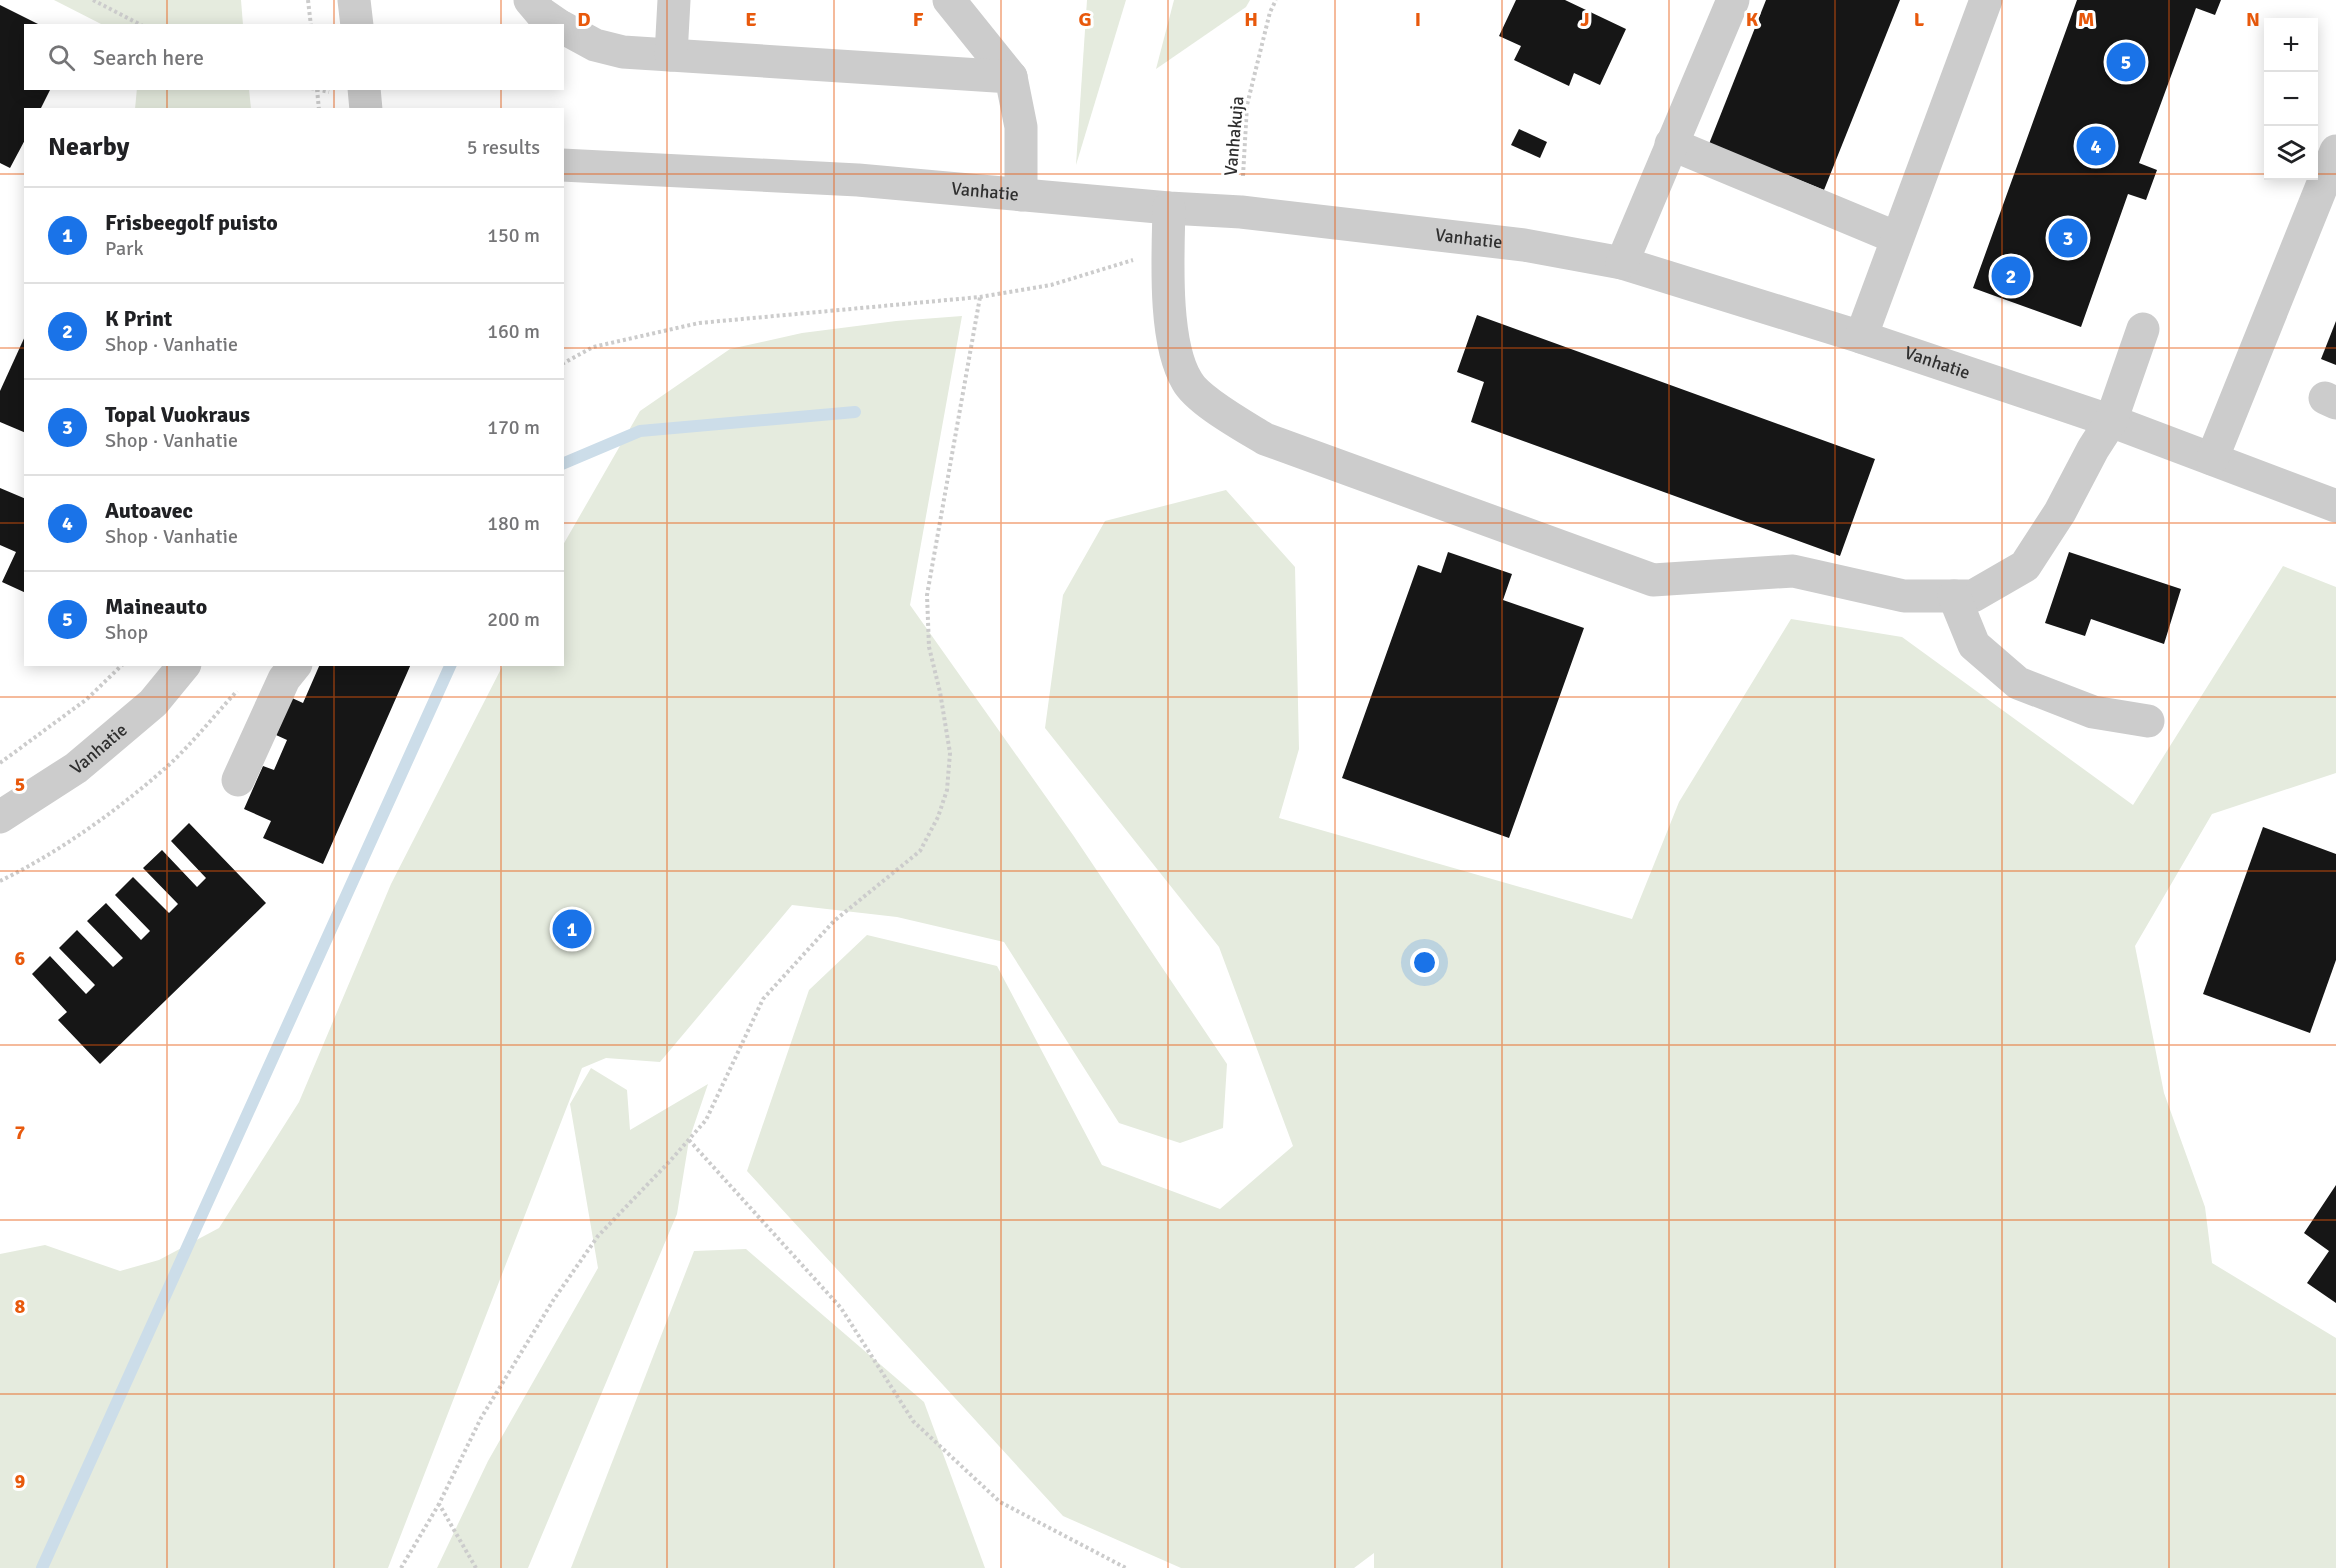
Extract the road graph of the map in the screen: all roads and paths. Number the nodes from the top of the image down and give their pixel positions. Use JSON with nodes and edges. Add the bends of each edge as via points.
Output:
{"nodes":[{"id":1,"x":93,"y":0,"type":"edge"},
{"id":2,"x":308,"y":0,"type":"edge"},
{"id":3,"x":354,"y":0,"type":"edge"},
{"id":4,"x":530,"y":0,"type":"edge"},
{"id":5,"x":674,"y":0,"type":"edge"},
{"id":6,"x":949,"y":0,"type":"edge"},
{"id":7,"x":1276,"y":0,"type":"edge"},
{"id":8,"x":1733,"y":0,"type":"edge"},
{"id":9,"x":1986,"y":0,"type":"edge"},
{"id":10,"x":139,"y":24,"type":"edge"},
{"id":11,"x":310,"y":24,"type":"edge"},
{"id":12,"x":357,"y":24,"type":"edge"},
{"id":13,"x":558,"y":24,"type":"edge"},
{"id":14,"x":564,"y":28,"type":"edge"},
{"id":15,"x":671,"y":55,"type":"junction"},
{"id":16,"x":1011,"y":77,"type":"junction"},
{"id":17,"x":317,"y":90,"type":"edge"},
{"id":18,"x":364,"y":90,"type":"edge"},
{"id":19,"x":320,"y":108,"type":"edge"},
{"id":20,"x":366,"y":108,"type":"edge"},
{"id":21,"x":1671,"y":144,"type":"junction"},
{"id":22,"x":2336,"y":151,"type":"edge"},
{"id":23,"x":564,"y":165,"type":"edge"},
{"id":24,"x":1021,"y":195,"type":"junction"},
{"id":25,"x":1169,"y":208,"type":"junction"},
{"id":26,"x":1241,"y":212,"type":"junction"},
{"id":27,"x":1897,"y":238,"type":"junction"},
{"id":28,"x":1168,"y":249,"type":"junction"},
{"id":29,"x":1622,"y":263,"type":"junction"},
{"id":30,"x":980,"y":297,"type":"junction"},
{"id":31,"x":2143,"y":329,"type":"dead end"},
{"id":32,"x":1861,"y":337,"type":"junction"},
{"id":33,"x":564,"y":363,"type":"edge"},
{"id":34,"x":2111,"y":421,"type":"junction"},
{"id":35,"x":2212,"y":459,"type":"junction"},
{"id":36,"x":2336,"y":506,"type":"edge"},
{"id":37,"x":1954,"y":596,"type":"junction"},
{"id":38,"x":121,"y":666,"type":"edge"},
{"id":39,"x":183,"y":666,"type":"edge"},
{"id":40,"x":294,"y":666,"type":"edge"},
{"id":41,"x":244,"y":683,"type":"dead end"},
{"id":42,"x":2148,"y":721,"type":"dead end"},
{"id":43,"x":0,"y":763,"type":"edge"},
{"id":44,"x":238,"y":780,"type":"dead end"},
{"id":45,"x":0,"y":817,"type":"edge"},
{"id":46,"x":0,"y":881,"type":"edge"},
{"id":47,"x":689,"y":1140,"type":"junction"},
{"id":48,"x":440,"y":1504,"type":"junction"},
{"id":49,"x":401,"y":1568,"type":"edge"},
{"id":50,"x":476,"y":1568,"type":"edge"},
{"id":51,"x":1126,"y":1568,"type":"edge"}],
"edges":[{"from":1,"to":10,"type":"path"},
{"from":2,"to":11,"type":"path"},
{"from":3,"to":12,"type":"street"},
{"from":4,"to":13,"type":"street"},
{"from":5,"to":15,"type":"street"},
{"from":6,"to":16,"type":"street"},
{"from":7,"to":26,"type":"path","name":"Vanhakuja","via":[[1247,105]]},
{"from":8,"to":21,"type":"street"},
{"from":9,"to":27,"type":"street"},
{"from":14,"to":15,"type":"street","via":[[595,45],[623,52]]},
{"from":15,"to":16,"type":"street"},
{"from":16,"to":24,"type":"street","via":[[1021,127]]},
{"from":17,"to":19,"type":"path"},
{"from":18,"to":20,"type":"street"},
{"from":21,"to":27,"type":"street"},
{"from":21,"to":29,"type":"street"},
{"from":22,"to":35,"type":"street"},
{"from":23,"to":24,"type":"street","name":"Vanhatie","via":[[858,180]]},
{"from":24,"to":25,"type":"street","name":"Vanhatie"},
{"from":25,"to":26,"type":"street","name":"Vanhatie"},
{"from":25,"to":28,"type":"street"},
{"from":26,"to":29,"type":"street","name":"Vanhatie","via":[[1524,245]]},
{"from":27,"to":32,"type":"street"},
{"from":28,"to":30,"type":"path","via":[[1052,285]]},
{"from":28,"to":37,"type":"street","via":[[1172,340],[1187,382],[1217,410],[1265,439],[1653,580],[1793,571],[1904,596]]},
{"from":29,"to":32,"type":"street","name":"Vanhatie"},
{"from":30,"to":33,"type":"path","via":[[699,323],[593,347]]},
{"from":30,"to":47,"type":"path","via":[[927,595],[929,647],[950,753],[947,790],[938,817],[920,851],[834,921],[763,999],[706,1120]]},
{"from":31,"to":34,"type":"street"},
{"from":32,"to":34,"type":"street","name":"Vanhatie"},
{"from":34,"to":35,"type":"street","name":"Vanhatie"},
{"from":34,"to":37,"type":"street","via":[[2025,566],[1973,596]]},
{"from":35,"to":36,"type":"street","name":"Vanhatie"},
{"from":37,"to":42,"type":"street","via":[[1974,645],[2018,683],[2093,712]]},
{"from":38,"to":43,"type":"path","via":[[87,699]]},
{"from":39,"to":45,"type":"street","name":"Vanhatie","via":[[153,703],[76,768]]},
{"from":40,"to":44,"type":"street","via":[[284,679]]},
{"from":41,"to":46,"type":"path","via":[[171,762],[110,813]]},
{"from":47,"to":48,"type":"path","via":[[598,1236],[554,1299],[481,1418]]},
{"from":47,"to":51,"type":"path","via":[[842,1308],[913,1421],[1000,1502]]},
{"from":48,"to":49,"type":"path"},
{"from":48,"to":50,"type":"path"}]}
